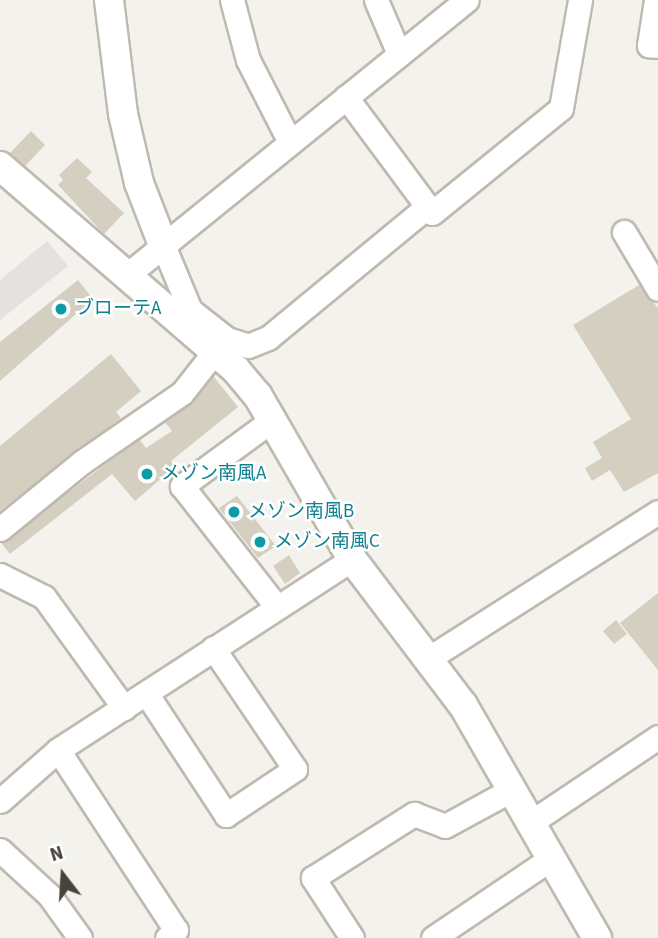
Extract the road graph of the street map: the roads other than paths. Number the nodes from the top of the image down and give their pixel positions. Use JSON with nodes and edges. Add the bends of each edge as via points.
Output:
{"nodes":[{"id":1,"x":109,"y":0,"type":"edge"},
{"id":2,"x":232,"y":0,"type":"edge"},
{"id":3,"x":376,"y":0,"type":"edge"},
{"id":4,"x":467,"y":0,"type":"edge"},
{"id":5,"x":580,"y":0,"type":"edge"},
{"id":6,"x":656,"y":0,"type":"edge"},
{"id":7,"x":658,"y":46,"type":"edge"},
{"id":8,"x":399,"y":54,"type":"junction"},
{"id":9,"x":346,"y":97,"type":"junction"},
{"id":10,"x":290,"y":142,"type":"junction"},
{"id":11,"x":0,"y":166,"type":"edge"},
{"id":12,"x":427,"y":207,"type":"junction"},
{"id":13,"x":624,"y":232,"type":"dead end"},
{"id":14,"x":163,"y":245,"type":"junction"},
{"id":15,"x":127,"y":275,"type":"junction"},
{"id":16,"x":658,"y":289,"type":"edge"},
{"id":17,"x":215,"y":351,"type":"junction"},
{"id":18,"x":272,"y":420,"type":"junction"},
{"id":19,"x":658,"y":512,"type":"edge"},
{"id":20,"x":0,"y":529,"type":"edge"},
{"id":21,"x":352,"y":559,"type":"junction"},
{"id":22,"x":0,"y":575,"type":"edge"},
{"id":23,"x":276,"y":606,"type":"junction"},
{"id":24,"x":213,"y":648,"type":"junction"},
{"id":25,"x":426,"y":660,"type":"junction"},
{"id":26,"x":146,"y":693,"type":"junction"},
{"id":27,"x":124,"y":708,"type":"junction"},
{"id":28,"x":656,"y":744,"type":"edge"},
{"id":29,"x":58,"y":750,"type":"junction"},
{"id":30,"x":511,"y":790,"type":"junction"},
{"id":31,"x":0,"y":801,"type":"edge"},
{"id":32,"x":530,"y":824,"type":"junction"},
{"id":33,"x":0,"y":850,"type":"edge"},
{"id":34,"x":550,"y":859,"type":"junction"},
{"id":35,"x":80,"y":938,"type":"edge"},
{"id":36,"x":167,"y":938,"type":"edge"},
{"id":37,"x":352,"y":938,"type":"edge"},
{"id":38,"x":433,"y":938,"type":"edge"},
{"id":39,"x":597,"y":938,"type":"edge"}],
"edges":[{"from":1,"to":14,"type":"street","via":[[122,114],[139,183]]},
{"from":2,"to":10,"type":"street","via":[[248,60]]},
{"from":3,"to":8,"type":"street"},
{"from":4,"to":8,"type":"street"},
{"from":5,"to":12,"type":"street","via":[[561,108],[432,213]]},
{"from":6,"to":7,"type":"street","via":[[649,45]]},
{"from":8,"to":9,"type":"street"},
{"from":9,"to":10,"type":"street"},
{"from":9,"to":12,"type":"street"},
{"from":10,"to":14,"type":"street"},
{"from":11,"to":15,"type":"street"},
{"from":12,"to":14,"type":"street","via":[[268,338],[248,346],[227,339],[190,310]]},
{"from":13,"to":16,"type":"street"},
{"from":14,"to":15,"type":"street"},
{"from":15,"to":17,"type":"street"},
{"from":17,"to":18,"type":"street","via":[[236,370]]},
{"from":17,"to":20,"type":"street","via":[[182,393],[82,462]]},
{"from":18,"to":21,"type":"street"},
{"from":18,"to":23,"type":"street","via":[[182,486]]},
{"from":19,"to":25,"type":"street"},
{"from":21,"to":23,"type":"street"},
{"from":21,"to":25,"type":"street"},
{"from":22,"to":27,"type":"street","via":[[44,597]]},
{"from":23,"to":24,"type":"street"},
{"from":24,"to":26,"type":"street"},
{"from":24,"to":26,"type":"street","via":[[295,769],[226,815]]},
{"from":25,"to":30,"type":"street","via":[[463,705]]},
{"from":26,"to":27,"type":"street"},
{"from":27,"to":29,"type":"street"},
{"from":28,"to":32,"type":"street"},
{"from":29,"to":31,"type":"street"},
{"from":29,"to":36,"type":"street","via":[[176,930]]},
{"from":30,"to":32,"type":"street"},
{"from":30,"to":37,"type":"street","via":[[445,825],[414,814],[313,878]]},
{"from":32,"to":34,"type":"street"},
{"from":33,"to":35,"type":"street","via":[[49,895]]},
{"from":34,"to":38,"type":"street"},
{"from":34,"to":39,"type":"street"}]}
